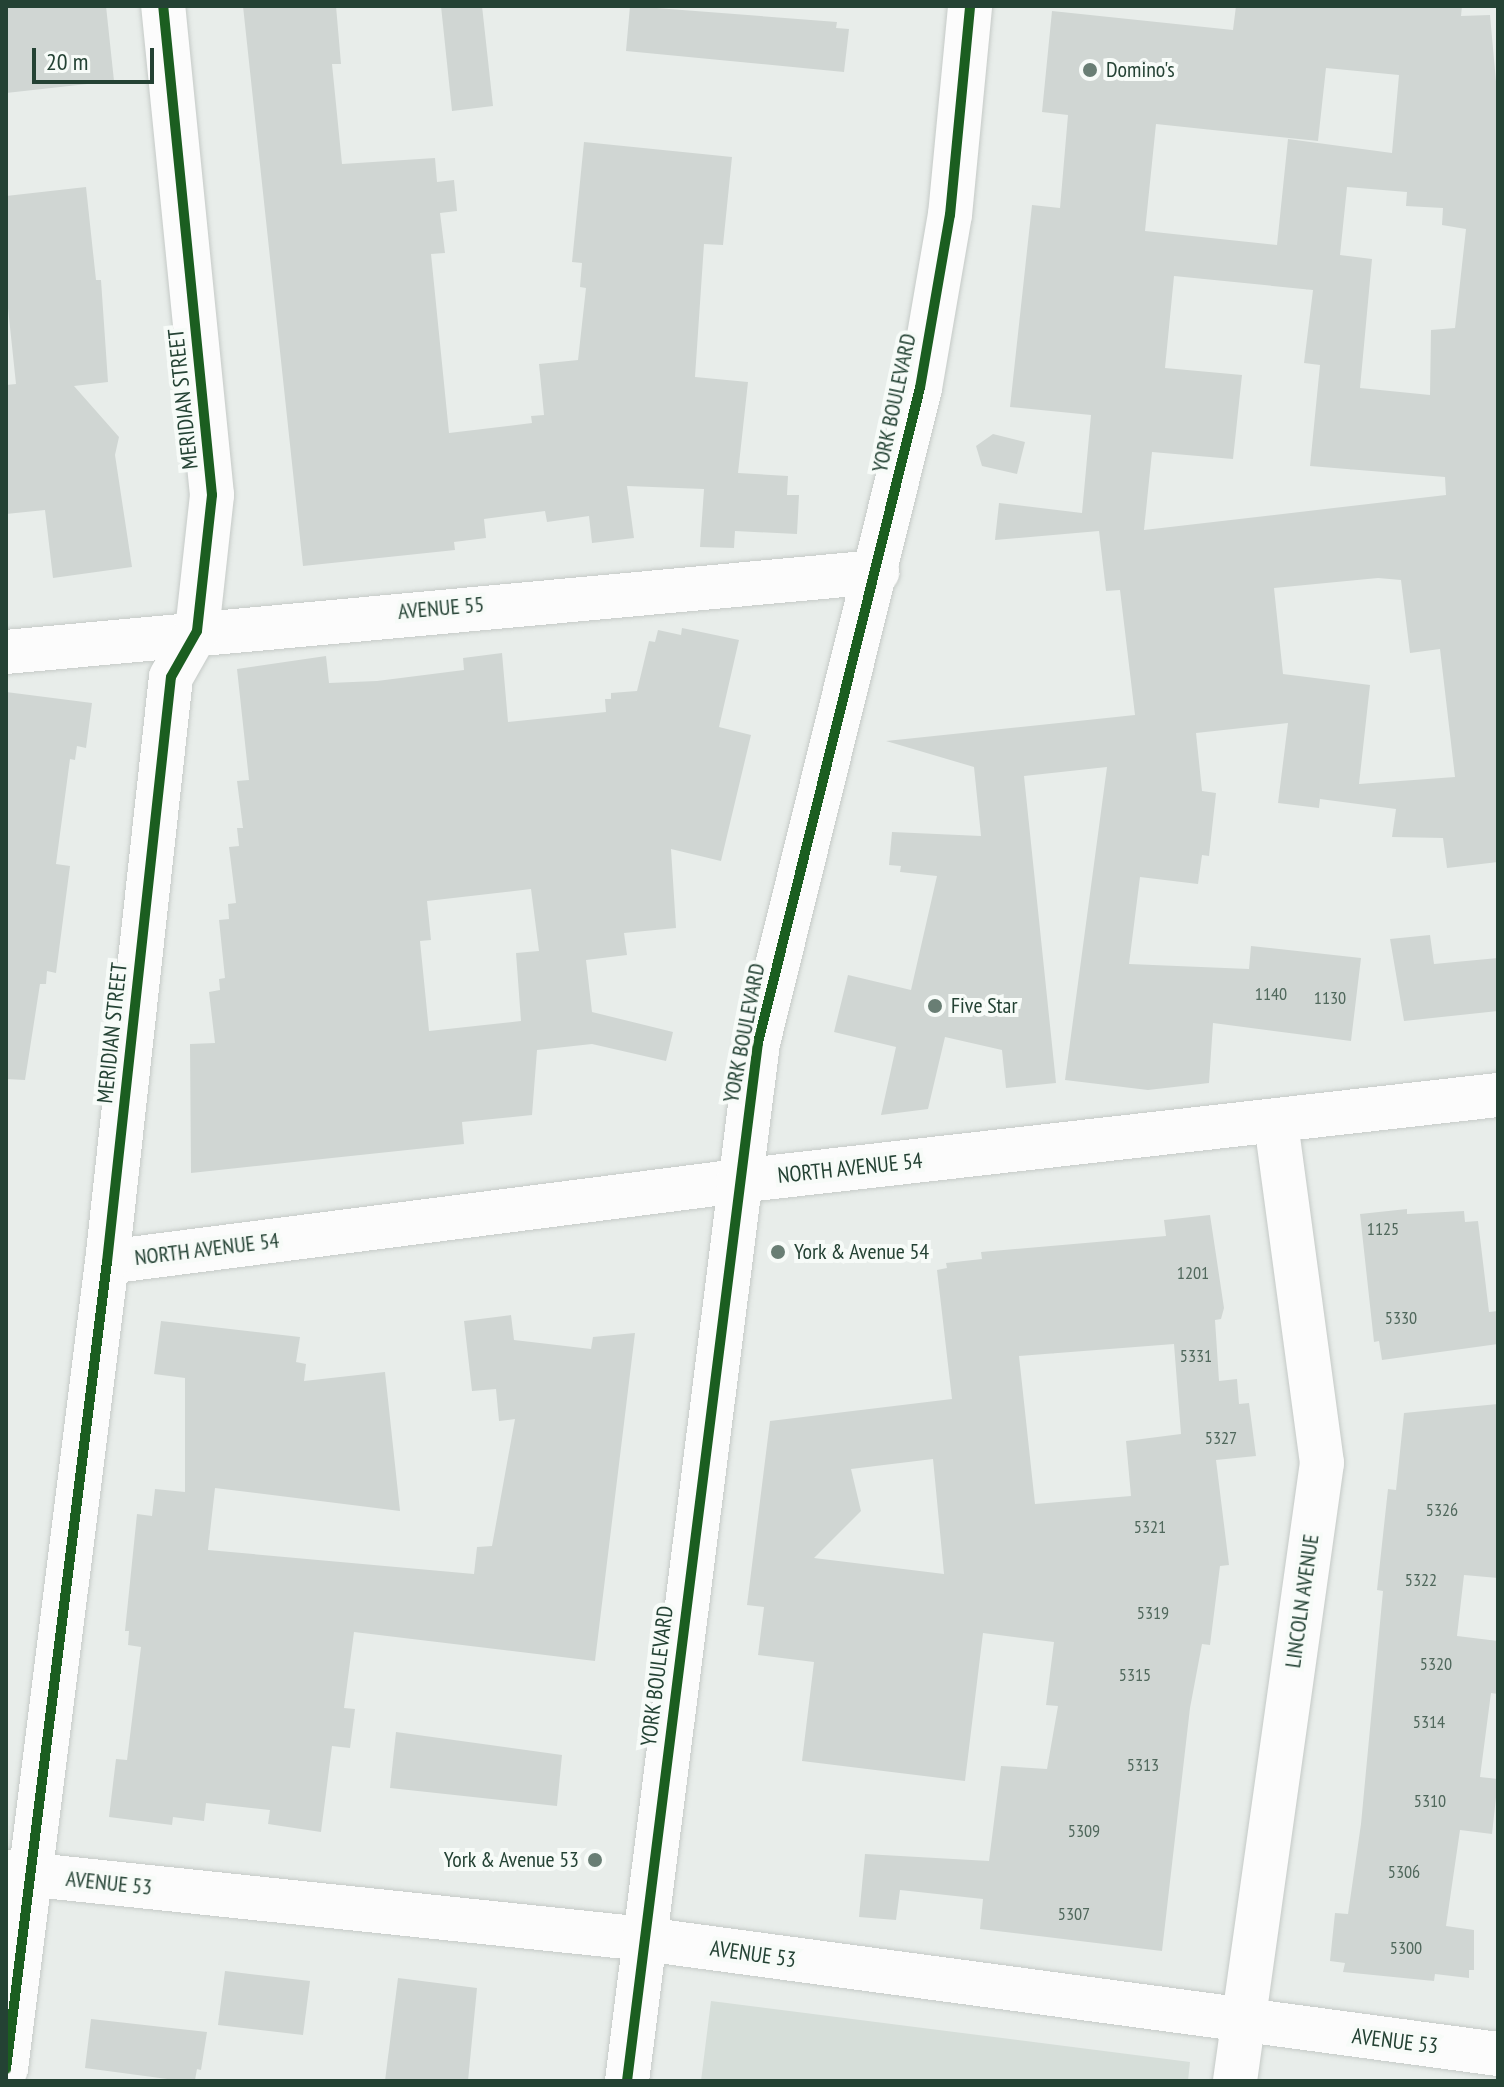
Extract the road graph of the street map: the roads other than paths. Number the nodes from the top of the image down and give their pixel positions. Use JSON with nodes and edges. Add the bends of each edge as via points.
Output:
{"nodes":[{"id":1,"x":163,"y":6,"type":"edge"},
{"id":2,"x":970,"y":6,"type":"edge"},
{"id":3,"x":877,"y":572,"type":"junction"},
{"id":4,"x":197,"y":631,"type":"junction"},
{"id":5,"x":6,"y":652,"type":"edge"},
{"id":6,"x":1498,"y":1095,"type":"edge"},
{"id":7,"x":1276,"y":1121,"type":"junction"},
{"id":8,"x":738,"y":1181,"type":"junction"},
{"id":9,"x":107,"y":1262,"type":"junction"},
{"id":10,"x":18,"y":1874,"type":"edge"},
{"id":11,"x":644,"y":1939,"type":"junction"},
{"id":12,"x":1242,"y":2021,"type":"junction"},
{"id":13,"x":1498,"y":2054,"type":"edge"},
{"id":14,"x":6,"y":2069,"type":"edge"},
{"id":15,"x":627,"y":2081,"type":"edge"},
{"id":16,"x":1235,"y":2081,"type":"edge"}],
"edges":[{"from":1,"to":4,"type":"street","name":"MERIDIAN STREET","via":[[212,495]]},
{"from":2,"to":3,"type":"street","name":"YORK BOULEVARD","via":[[950,215],[920,388]]},
{"from":3,"to":4,"type":"street","name":"AVENUE 55"},
{"from":3,"to":8,"type":"street","name":"YORK BOULEVARD","via":[[758,1043]]},
{"from":4,"to":5,"type":"street","name":"AVENUE 55"},
{"from":4,"to":9,"type":"street","name":"MERIDIAN STREET","via":[[171,677]]},
{"from":6,"to":7,"type":"street","name":"NORTH AVENUE 54"},
{"from":7,"to":8,"type":"street","name":"NORTH AVENUE 54"},
{"from":7,"to":12,"type":"street","name":"LINCOLN AVENUE","via":[[1322,1463]]},
{"from":8,"to":9,"type":"street","name":"NORTH AVENUE 54"},
{"from":8,"to":11,"type":"street","name":"YORK BOULEVARD"},
{"from":9,"to":10,"type":"street","name":"MERIDIAN STREET"},
{"from":10,"to":11,"type":"street","name":"AVENUE 53"},
{"from":10,"to":14,"type":"street","name":"MERIDIAN STREET"},
{"from":11,"to":12,"type":"street","name":"AVENUE 53"},
{"from":11,"to":15,"type":"street","name":"YORK BOULEVARD"},
{"from":12,"to":13,"type":"street","name":"AVENUE 53"},
{"from":12,"to":16,"type":"street","name":"LINCOLN AVENUE"}]}
